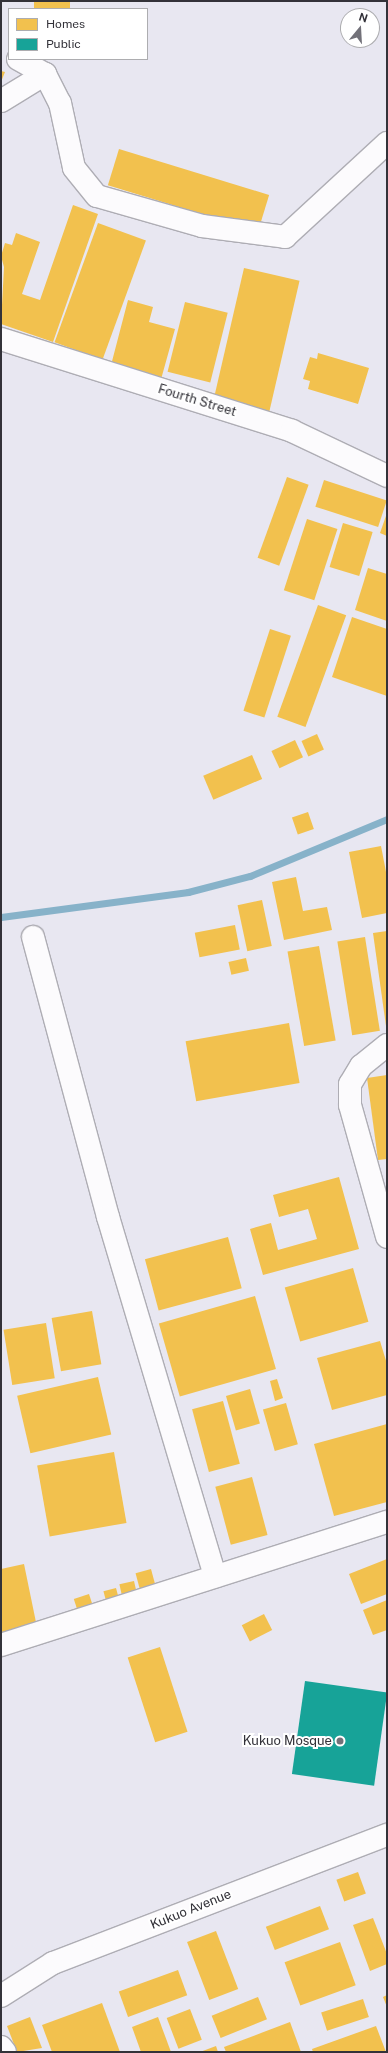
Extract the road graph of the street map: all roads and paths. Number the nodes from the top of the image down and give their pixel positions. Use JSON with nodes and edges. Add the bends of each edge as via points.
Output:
{"nodes":[{"id":1,"x":20,"y":60,"type":"edge"},
{"id":2,"x":45,"y":74,"type":"junction"},
{"id":3,"x":1,"y":101,"type":"edge"},
{"id":4,"x":387,"y":143,"type":"edge"},
{"id":5,"x":1,"y":340,"type":"edge"},
{"id":6,"x":387,"y":476,"type":"edge"},
{"id":7,"x":33,"y":937,"type":"dead end"},
{"id":8,"x":387,"y":1045,"type":"edge"},
{"id":9,"x":387,"y":1237,"type":"edge"},
{"id":10,"x":387,"y":1522,"type":"edge"},
{"id":11,"x":215,"y":1576,"type":"junction"},
{"id":12,"x":1,"y":1645,"type":"edge"},
{"id":13,"x":387,"y":1835,"type":"edge"},
{"id":14,"x":1,"y":1996,"type":"edge"},
{"id":15,"x":1,"y":2047,"type":"edge"},
{"id":16,"x":6,"y":2052,"type":"edge"}],
"edges":[{"from":1,"to":2,"type":"street"},
{"from":2,"to":3,"type":"street"},
{"from":2,"to":4,"type":"street","via":[[60,103],[74,168],[98,196],[202,226],[285,237]]},
{"from":5,"to":6,"type":"street","name":"Fourth Street","via":[[292,431]]},
{"from":7,"to":11,"type":"street","via":[[108,1217]]},
{"from":8,"to":9,"type":"street","via":[[361,1066],[350,1084],[350,1105]]},
{"from":10,"to":11,"type":"street"},
{"from":11,"to":12,"type":"street"},
{"from":13,"to":14,"type":"street","name":"Kukuo Avenue","via":[[53,1963]]},
{"from":15,"to":16,"type":"street"}]}
